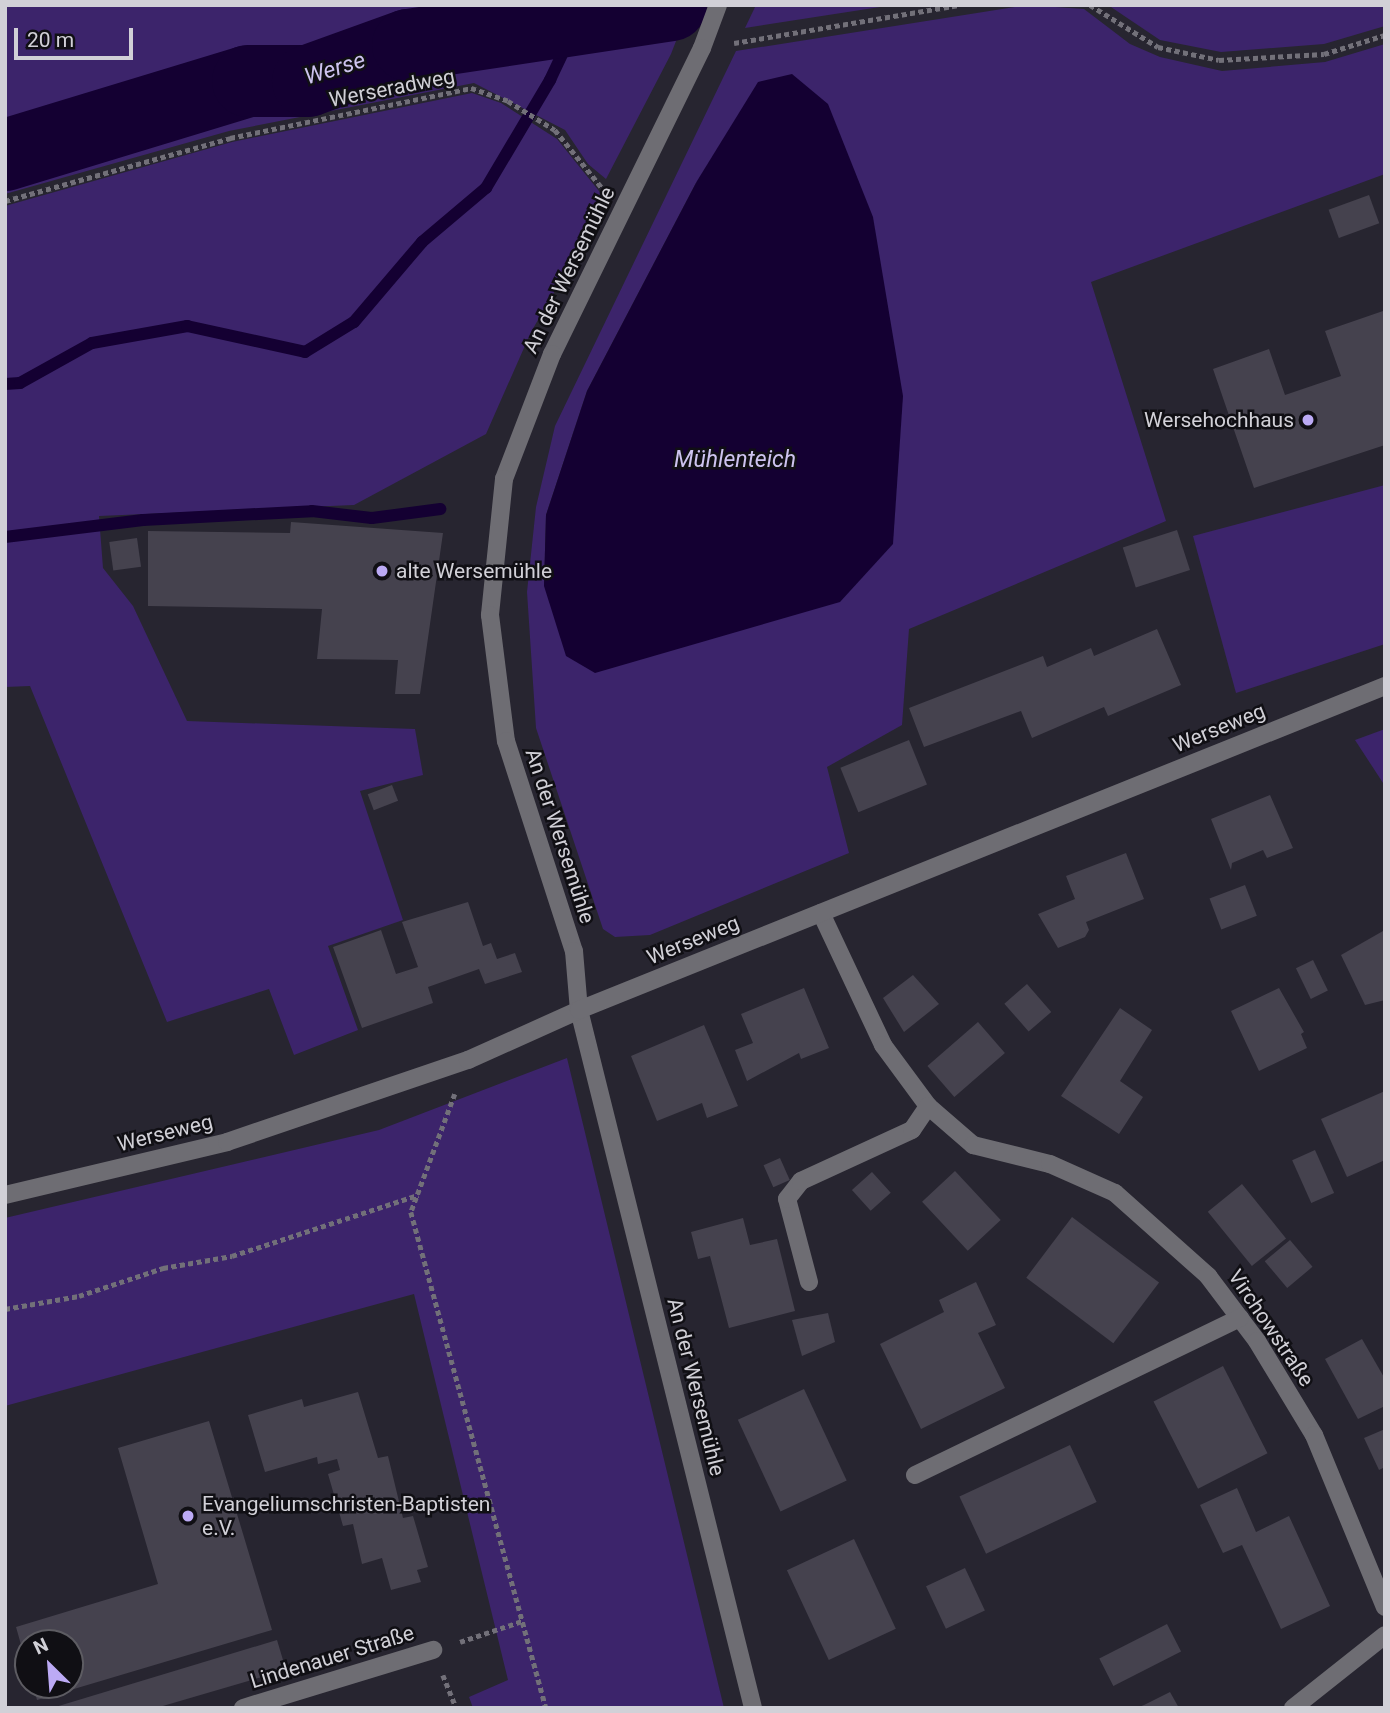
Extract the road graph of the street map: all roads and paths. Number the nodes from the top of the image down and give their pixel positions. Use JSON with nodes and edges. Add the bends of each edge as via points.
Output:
{"nodes":[{"id":1,"x":958,"y":5,"type":"edge"},
{"id":2,"x":1090,"y":5,"type":"edge"},
{"id":3,"x":717,"y":9,"type":"edge"},
{"id":4,"x":1385,"y":34,"type":"edge"},
{"id":5,"x":702,"y":48,"type":"junction"},
{"id":6,"x":5,"y":201,"type":"edge"},
{"id":7,"x":625,"y":205,"type":"junction"},
{"id":8,"x":1385,"y":686,"type":"edge"},
{"id":9,"x":821,"y":913,"type":"junction"},
{"id":10,"x":579,"y":1010,"type":"junction"},
{"id":11,"x":468,"y":1060,"type":"junction"},
{"id":12,"x":928,"y":1106,"type":"junction"},
{"id":13,"x":5,"y":1195,"type":"edge"},
{"id":14,"x":418,"y":1195,"type":"junction"},
{"id":15,"x":809,"y":1282,"type":"dead end"},
{"id":16,"x":5,"y":1309,"type":"edge"},
{"id":17,"x":1240,"y":1318,"type":"junction"},
{"id":18,"x":915,"y":1475,"type":"dead end"},
{"id":19,"x":1385,"y":1607,"type":"edge"},
{"id":20,"x":522,"y":1621,"type":"junction"},
{"id":21,"x":1385,"y":1635,"type":"edge"},
{"id":22,"x":433,"y":1650,"type":"joint"},
{"id":23,"x":243,"y":1708,"type":"edge"},
{"id":24,"x":546,"y":1708,"type":"edge"},
{"id":25,"x":752,"y":1708,"type":"edge"},
{"id":26,"x":1293,"y":1708,"type":"edge"}],
"edges":[{"from":1,"to":5,"type":"path"},
{"from":2,"to":4,"type":"path","via":[[1158,47],[1219,60],[1324,54]]},
{"from":3,"to":5,"type":"street","name":"An der Wersemühle"},
{"from":5,"to":7,"type":"street","name":"An der Wersemühle"},
{"from":6,"to":7,"type":"path","name":"Werseradweg","via":[[230,138],[471,89],[508,101],[555,130],[601,187]]},
{"from":7,"to":10,"type":"street","name":"An der Wersemühle","via":[[552,354],[504,479],[490,615],[506,741],[574,951]]},
{"from":8,"to":9,"type":"street","name":"Werseweg"},
{"from":9,"to":10,"type":"street","name":"Werseweg"},
{"from":9,"to":12,"type":"street","name":"Virchowstraße","via":[[883,1045]]},
{"from":10,"to":11,"type":"street","name":"Werseweg"},
{"from":10,"to":25,"type":"street","name":"An der Wersemühle"},
{"from":11,"to":13,"type":"street","name":"Werseweg","via":[[227,1142]]},
{"from":11,"to":14,"type":"path"},
{"from":12,"to":15,"type":"street","via":[[912,1130],[802,1181],[787,1199]]},
{"from":12,"to":17,"type":"street","name":"Virchowstraße","via":[[973,1145],[1050,1164],[1115,1193],[1208,1276]]},
{"from":14,"to":16,"type":"path","via":[[232,1256],[163,1268],[79,1296]]},
{"from":14,"to":20,"type":"path","via":[[411,1212]]},
{"from":17,"to":18,"type":"street"},
{"from":17,"to":19,"type":"street","name":"Virchowstraße","via":[[1314,1435]]},
{"from":20,"to":22,"type":"path"},
{"from":20,"to":24,"type":"path"},
{"from":21,"to":26,"type":"street"},
{"from":22,"to":23,"type":"street","name":"Lindenauer Straße"}]}
